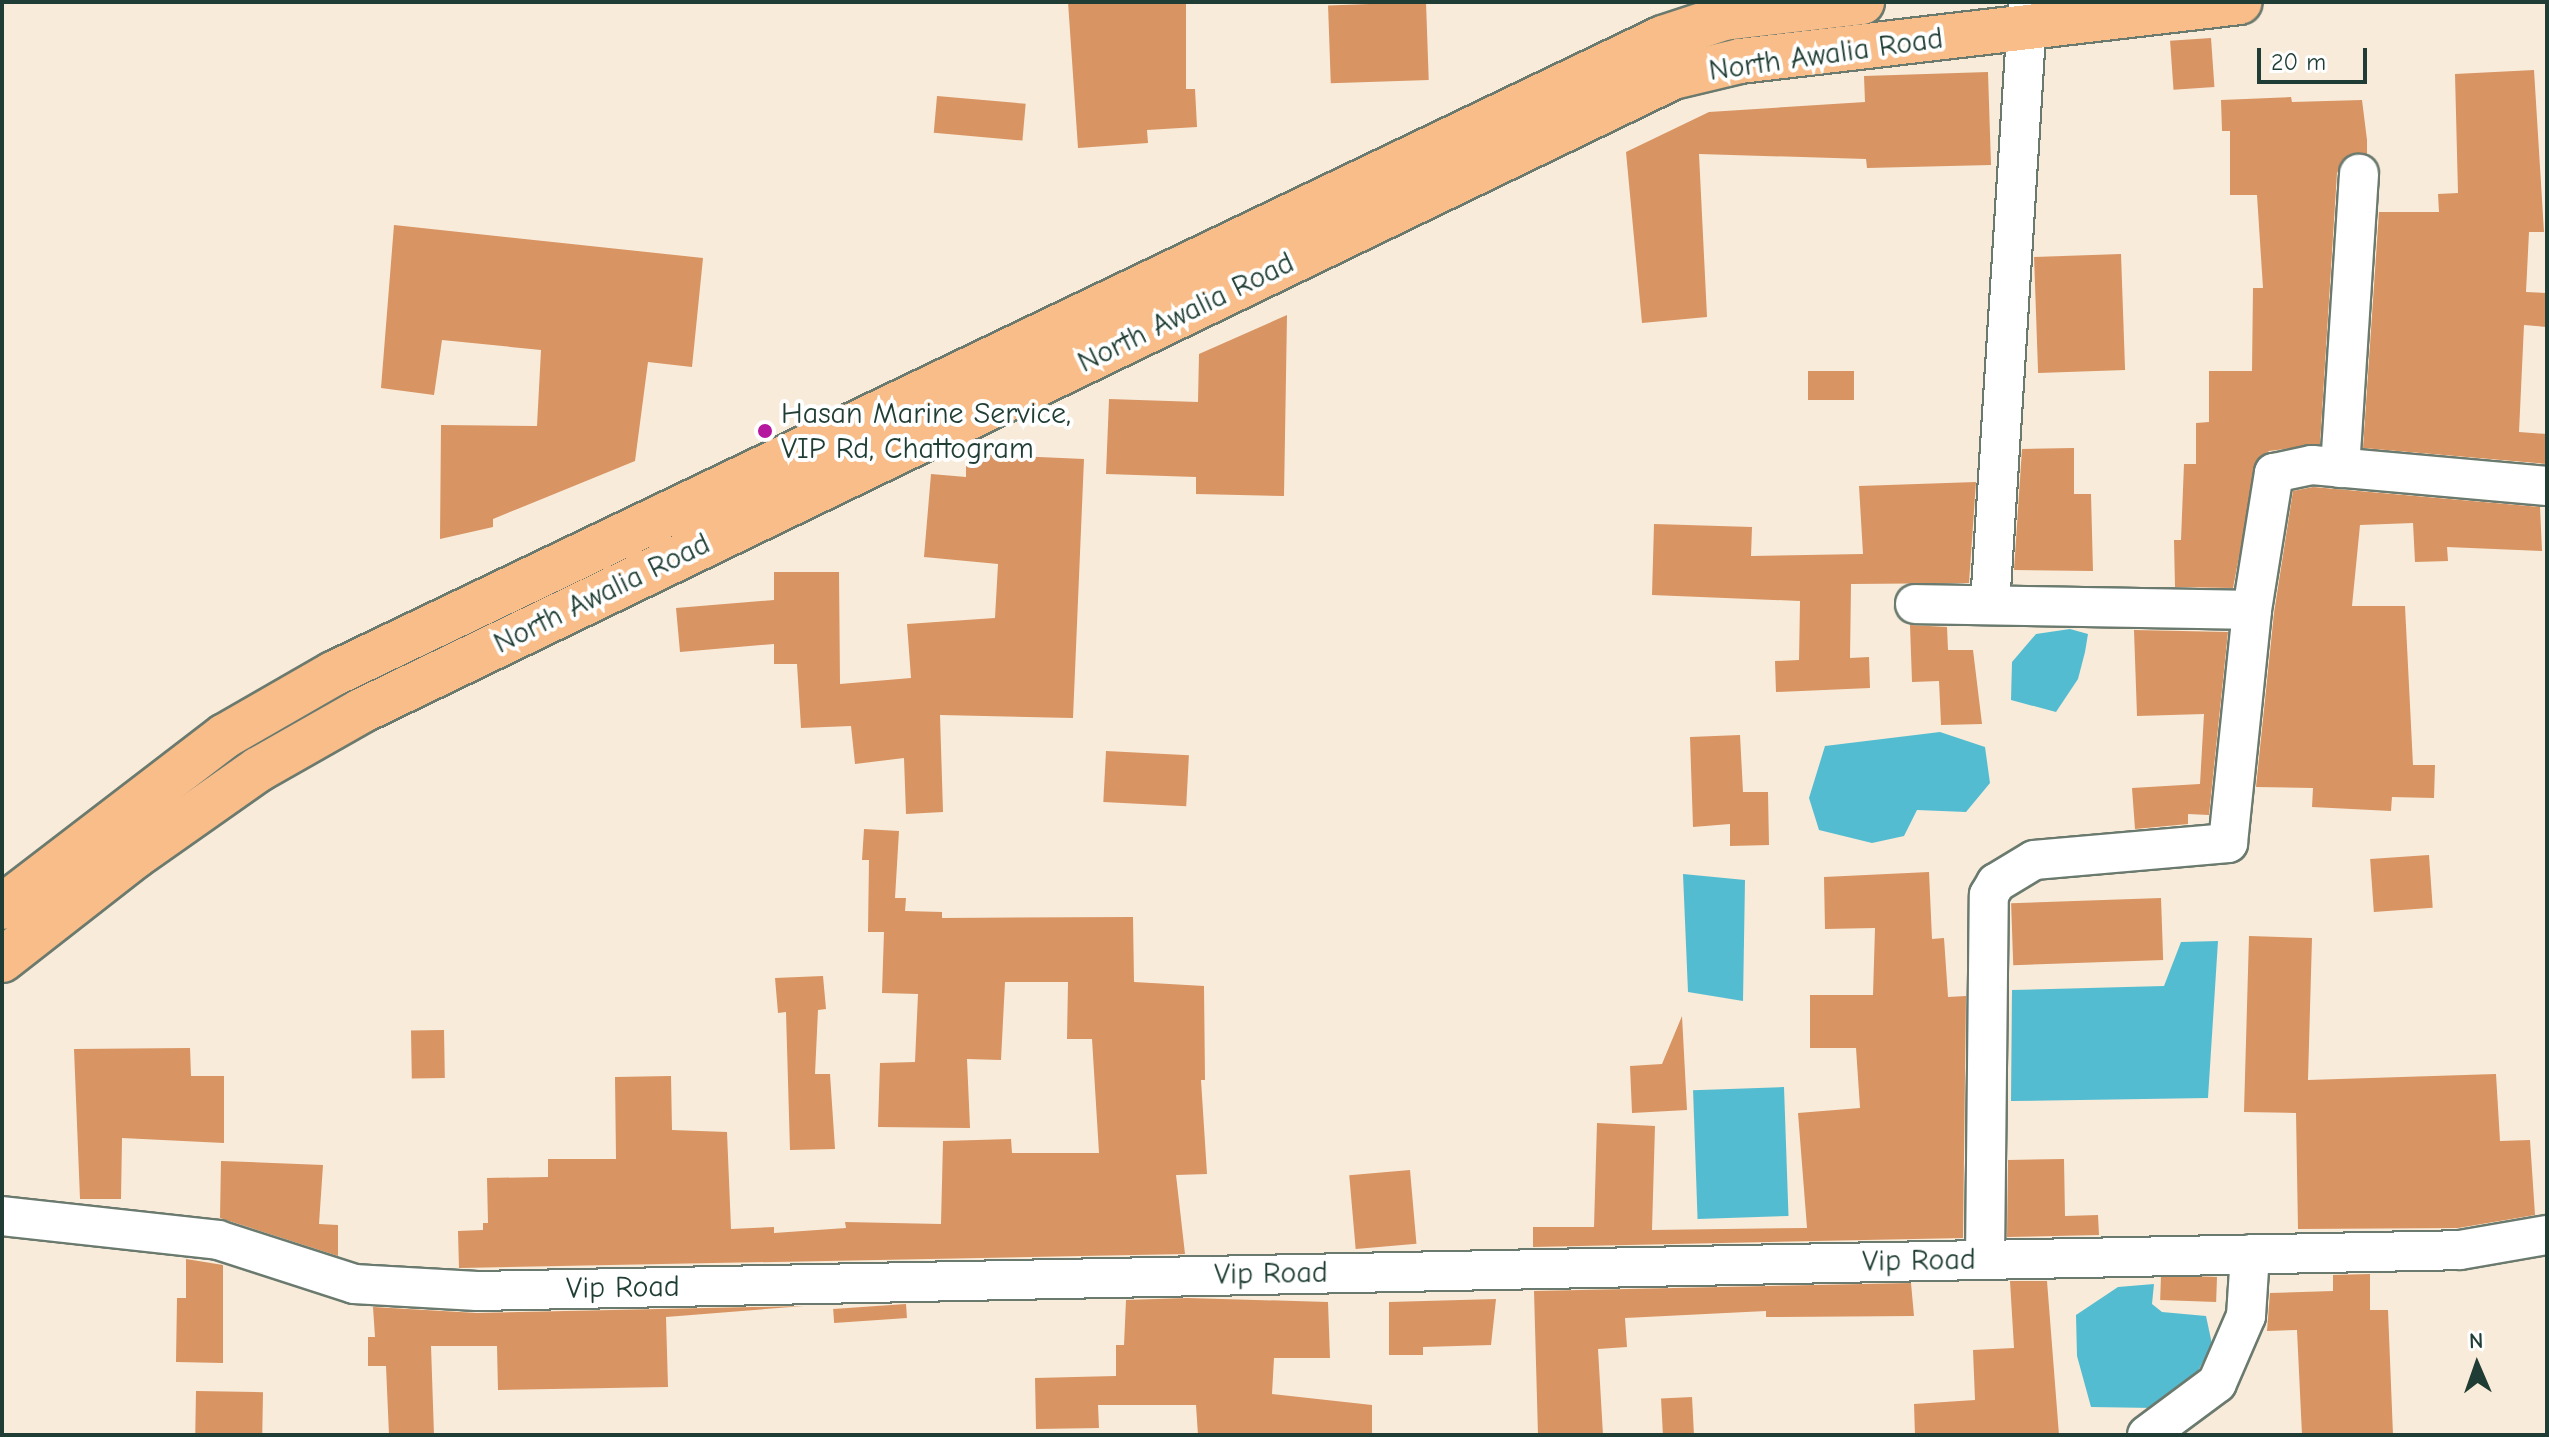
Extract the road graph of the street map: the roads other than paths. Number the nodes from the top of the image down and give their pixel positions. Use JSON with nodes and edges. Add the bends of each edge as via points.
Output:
{"nodes":[{"id":1,"x":1862,"y":2,"type":"edge"},
{"id":2,"x":2240,"y":2,"type":"edge"},
{"id":3,"x":2029,"y":16,"type":"edge"},
{"id":4,"x":2359,"y":174,"type":"dead end"},
{"id":5,"x":2340,"y":468,"type":"junction"},
{"id":6,"x":2547,"y":486,"type":"edge"},
{"id":7,"x":1915,"y":604,"type":"dead end"},
{"id":8,"x":1990,"y":605,"type":"junction"},
{"id":9,"x":2252,"y":610,"type":"junction"},
{"id":10,"x":2,"y":907,"type":"edge"},
{"id":11,"x":2,"y":960,"type":"edge"},
{"id":12,"x":2,"y":1216,"type":"edge"},
{"id":13,"x":2547,"y":1235,"type":"edge"},
{"id":14,"x":2250,"y":1254,"type":"junction"},
{"id":15,"x":1985,"y":1259,"type":"junction"},
{"id":16,"x":2147,"y":1435,"type":"edge"}],
"edges":[{"from":1,"to":10,"type":"main road","name":"North Awalia Road","via":[[1724,18],[1663,38],[333,674],[225,736]]},
{"from":2,"to":3,"type":"main road","name":"North Awalia Road"},
{"from":3,"to":8,"type":"street"},
{"from":3,"to":11,"type":"main road","name":"North Awalia Road","via":[[1740,61],[1673,77],[361,711],[259,769],[135,856]]},
{"from":4,"to":5,"type":"street"},
{"from":5,"to":6,"type":"street"},
{"from":5,"to":9,"type":"street","via":[[2312,465],[2274,473]]},
{"from":7,"to":8,"type":"street"},
{"from":8,"to":9,"type":"street"},
{"from":9,"to":15,"type":"street","via":[[2228,843],[2034,860],[1996,883],[1989,895]]},
{"from":12,"to":15,"type":"street","name":"Vip Road","via":[[218,1240],[354,1284],[477,1291]]},
{"from":13,"to":14,"type":"street","name":"Vip Road","via":[[2460,1250]]},
{"from":14,"to":15,"type":"street","name":"Vip Road"},
{"from":14,"to":16,"type":"street","via":[[2246,1316],[2217,1383]]}]}
